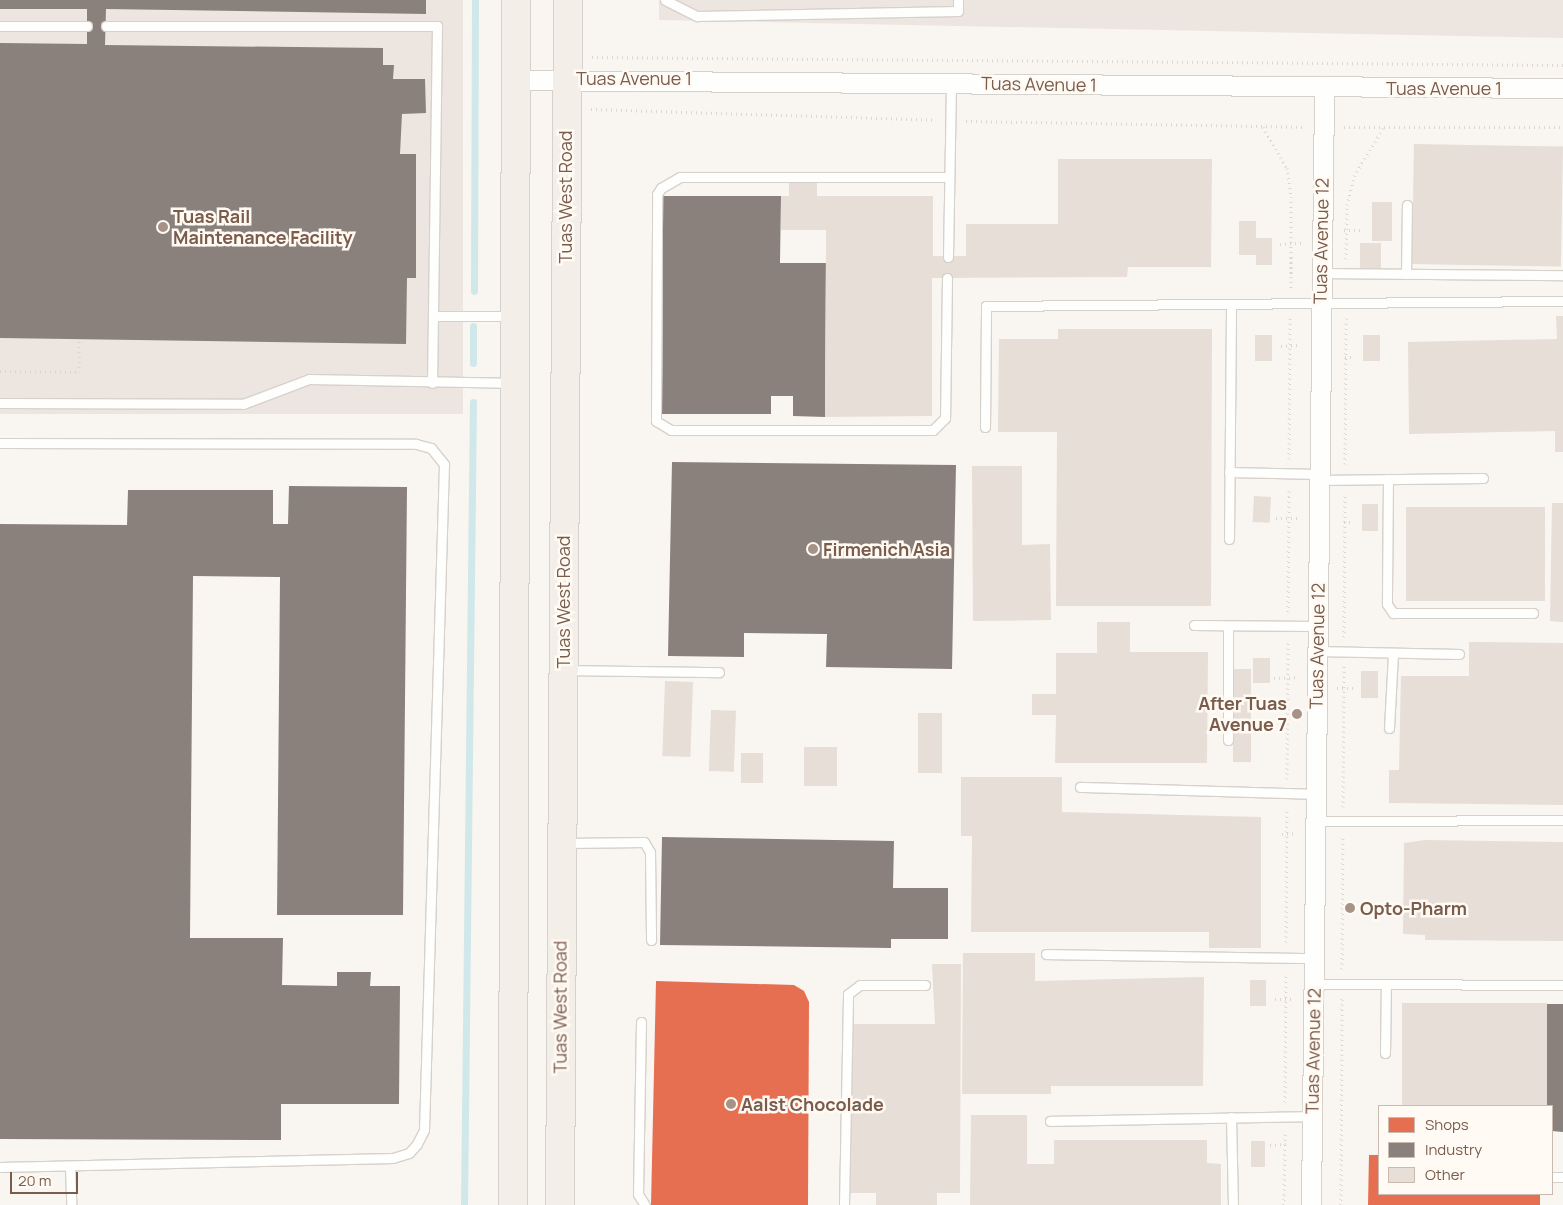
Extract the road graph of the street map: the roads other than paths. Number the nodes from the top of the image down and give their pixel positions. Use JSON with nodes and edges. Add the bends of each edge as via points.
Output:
{"nodes":[{"id":1,"x":516,"y":0,"type":"edge"},
{"id":2,"x":568,"y":0,"type":"edge"},
{"id":3,"x":665,"y":0,"type":"edge"},
{"id":4,"x":958,"y":0,"type":"edge"},
{"id":5,"x":0,"y":26,"type":"edge"},
{"id":6,"x":87,"y":26,"type":"dead end"},
{"id":7,"x":106,"y":26,"type":"dead end"},
{"id":8,"x":566,"y":67,"type":"junction"},
{"id":9,"x":515,"y":80,"type":"junction"},
{"id":10,"x":951,"y":81,"type":"junction"},
{"id":11,"x":1324,"y":87,"type":"junction"},
{"id":12,"x":1563,"y":88,"type":"edge"},
{"id":13,"x":949,"y":177,"type":"junction"},
{"id":14,"x":1406,"y":205,"type":"dead end"},
{"id":15,"x":948,"y":257,"type":"dead end"},
{"id":16,"x":1321,"y":273,"type":"junction"},
{"id":17,"x":1406,"y":274,"type":"junction"},
{"id":18,"x":1563,"y":275,"type":"edge"},
{"id":19,"x":948,"y":278,"type":"dead end"},
{"id":20,"x":1563,"y":301,"type":"edge"},
{"id":21,"x":1231,"y":305,"type":"junction"},
{"id":22,"x":1320,"y":306,"type":"junction"},
{"id":23,"x":433,"y":316,"type":"junction"},
{"id":24,"x":513,"y":316,"type":"junction"},
{"id":25,"x":432,"y":383,"type":"junction"},
{"id":26,"x":513,"y":383,"type":"junction"},
{"id":27,"x":0,"y":403,"type":"edge"},
{"id":28,"x":985,"y":428,"type":"dead end"},
{"id":29,"x":0,"y":443,"type":"edge"},
{"id":30,"x":1229,"y":472,"type":"junction"},
{"id":31,"x":1319,"y":477,"type":"junction"},
{"id":32,"x":1483,"y":478,"type":"dead end"},
{"id":33,"x":1388,"y":479,"type":"junction"},
{"id":34,"x":1229,"y":539,"type":"dead end"},
{"id":35,"x":1533,"y":613,"type":"dead end"},
{"id":36,"x":1194,"y":624,"type":"dead end"},
{"id":37,"x":1228,"y":626,"type":"junction"},
{"id":38,"x":1317,"y":626,"type":"junction"},
{"id":39,"x":1317,"y":650,"type":"junction"},
{"id":40,"x":1393,"y":653,"type":"junction"},
{"id":41,"x":1460,"y":654,"type":"dead end"},
{"id":42,"x":562,"y":670,"type":"junction"},
{"id":43,"x":719,"y":672,"type":"dead end"},
{"id":44,"x":1389,"y":728,"type":"dead end"},
{"id":45,"x":1228,"y":740,"type":"dead end"},
{"id":46,"x":1080,"y":787,"type":"dead end"},
{"id":47,"x":1315,"y":794,"type":"junction"},
{"id":48,"x":1563,"y":820,"type":"edge"},
{"id":49,"x":1315,"y":821,"type":"junction"},
{"id":50,"x":561,"y":843,"type":"junction"},
{"id":51,"x":650,"y":940,"type":"dead end"},
{"id":52,"x":1046,"y":954,"type":"dead end"},
{"id":53,"x":1314,"y":958,"type":"junction"},
{"id":54,"x":1314,"y":984,"type":"junction"},
{"id":55,"x":1386,"y":984,"type":"junction"},
{"id":56,"x":926,"y":985,"type":"dead end"},
{"id":57,"x":1563,"y":985,"type":"edge"},
{"id":58,"x":641,"y":1022,"type":"dead end"},
{"id":59,"x":1385,"y":1053,"type":"dead end"},
{"id":60,"x":1312,"y":1116,"type":"junction"},
{"id":61,"x":1231,"y":1118,"type":"junction"},
{"id":62,"x":1050,"y":1121,"type":"dead end"},
{"id":63,"x":0,"y":1167,"type":"edge"},
{"id":64,"x":70,"y":1167,"type":"junction"},
{"id":65,"x":70,"y":1205,"type":"edge"},
{"id":66,"x":513,"y":1205,"type":"edge"},
{"id":67,"x":560,"y":1205,"type":"edge"},
{"id":68,"x":645,"y":1205,"type":"edge"},
{"id":69,"x":844,"y":1205,"type":"edge"},
{"id":70,"x":1233,"y":1205,"type":"edge"},
{"id":71,"x":1311,"y":1205,"type":"edge"}],
"edges":[{"from":1,"to":9,"type":"main road"},
{"from":2,"to":8,"type":"main road","name":"Tuas West Road"},
{"from":3,"to":4,"type":"lane","via":[[697,16],[958,11]]},
{"from":5,"to":6,"type":"lane"},
{"from":7,"to":23,"type":"lane","via":[[437,26]]},
{"from":8,"to":9,"type":"street","name":"Tuas Avenue 1"},
{"from":8,"to":10,"type":"street","name":"Tuas Avenue 1"},
{"from":8,"to":42,"type":"main road","name":"Tuas West Road"},
{"from":9,"to":24,"type":"main road"},
{"from":10,"to":11,"type":"street","name":"Tuas Avenue 1"},
{"from":10,"to":13,"type":"lane"},
{"from":11,"to":12,"type":"street","name":"Tuas Avenue 1"},
{"from":11,"to":16,"type":"street","name":"Tuas Avenue 12"},
{"from":13,"to":15,"type":"lane"},
{"from":13,"to":19,"type":"lane","via":[[680,177],[661,188],[657,204],[656,421],[670,430],[933,430],[945,418]]},
{"from":14,"to":17,"type":"lane"},
{"from":16,"to":17,"type":"lane"},
{"from":16,"to":22,"type":"street","name":"Tuas Avenue 12"},
{"from":17,"to":18,"type":"lane"},
{"from":20,"to":22,"type":"lane"},
{"from":21,"to":22,"type":"lane"},
{"from":21,"to":28,"type":"lane","via":[[986,306]]},
{"from":21,"to":30,"type":"lane"},
{"from":22,"to":31,"type":"street","name":"Tuas Avenue 12"},
{"from":23,"to":24,"type":"lane"},
{"from":23,"to":25,"type":"lane"},
{"from":24,"to":26,"type":"main road"},
{"from":25,"to":26,"type":"lane"},
{"from":25,"to":27,"type":"lane","via":[[309,379],[243,404]]},
{"from":26,"to":66,"type":"main road"},
{"from":29,"to":64,"type":"lane","via":[[416,444],[431,448],[444,464],[424,1130],[417,1144],[409,1153],[393,1158]]},
{"from":30,"to":31,"type":"lane"},
{"from":30,"to":34,"type":"lane"},
{"from":31,"to":33,"type":"lane"},
{"from":31,"to":38,"type":"street","name":"Tuas Avenue 12"},
{"from":32,"to":33,"type":"lane"},
{"from":33,"to":35,"type":"lane","via":[[1387,604],[1393,613]]},
{"from":36,"to":37,"type":"lane"},
{"from":37,"to":38,"type":"lane"},
{"from":37,"to":45,"type":"lane"},
{"from":38,"to":39,"type":"street","name":"Tuas Avenue 12"},
{"from":39,"to":40,"type":"lane"},
{"from":39,"to":47,"type":"street","name":"Tuas Avenue 12"},
{"from":40,"to":41,"type":"lane"},
{"from":40,"to":44,"type":"lane"},
{"from":42,"to":43,"type":"lane"},
{"from":42,"to":50,"type":"main road","name":"Tuas West Road"},
{"from":46,"to":47,"type":"lane"},
{"from":47,"to":49,"type":"street","name":"Tuas Avenue 12"},
{"from":48,"to":49,"type":"lane"},
{"from":49,"to":53,"type":"street","name":"Tuas Avenue 12"},
{"from":50,"to":51,"type":"lane","via":[[644,842],[650,852]]},
{"from":50,"to":67,"type":"main road","name":"Tuas West Road"},
{"from":52,"to":53,"type":"lane"},
{"from":53,"to":54,"type":"street","name":"Tuas Avenue 12"},
{"from":54,"to":55,"type":"lane"},
{"from":54,"to":60,"type":"street","name":"Tuas Avenue 12"},
{"from":55,"to":57,"type":"lane"},
{"from":55,"to":59,"type":"lane"},
{"from":56,"to":69,"type":"lane","via":[[860,985],[848,994]]},
{"from":58,"to":68,"type":"lane","via":[[638,1194]]},
{"from":60,"to":61,"type":"lane"},
{"from":60,"to":71,"type":"street","name":"Tuas Avenue 12"},
{"from":61,"to":62,"type":"lane"},
{"from":61,"to":70,"type":"lane"},
{"from":63,"to":64,"type":"lane"},
{"from":64,"to":65,"type":"lane"}]}
